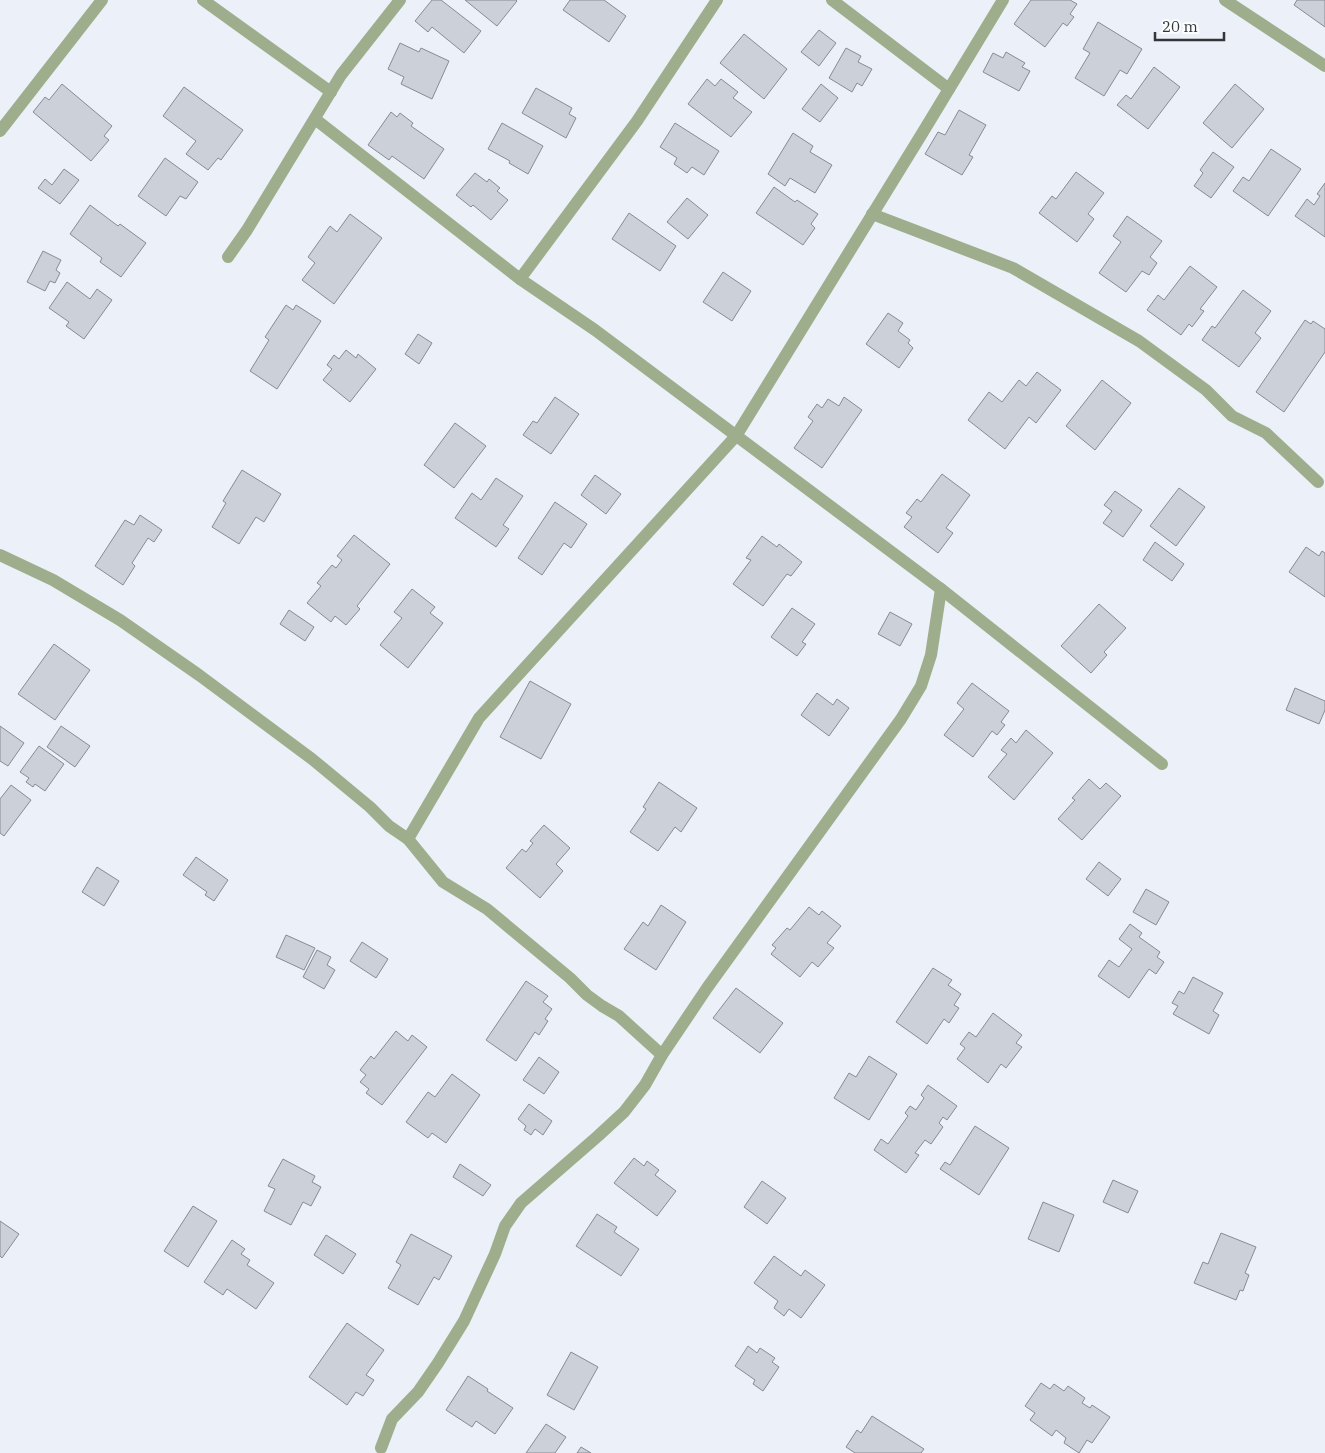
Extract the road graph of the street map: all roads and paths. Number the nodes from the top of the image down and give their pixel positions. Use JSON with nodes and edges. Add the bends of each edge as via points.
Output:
{"nodes":[{"id":1,"x":102,"y":0,"type":"edge"},
{"id":2,"x":203,"y":0,"type":"edge"},
{"id":3,"x":400,"y":0,"type":"edge"},
{"id":4,"x":717,"y":0,"type":"edge"},
{"id":5,"x":832,"y":0,"type":"edge"},
{"id":6,"x":1003,"y":0,"type":"edge"},
{"id":7,"x":1226,"y":0,"type":"edge"},
{"id":8,"x":1325,"y":66,"type":"edge"},
{"id":9,"x":949,"y":89,"type":"junction"},
{"id":10,"x":331,"y":92,"type":"junction"},
{"id":11,"x":315,"y":118,"type":"junction"},
{"id":12,"x":0,"y":131,"type":"edge"},
{"id":13,"x":872,"y":214,"type":"junction"},
{"id":14,"x":228,"y":257,"type":"dead end"},
{"id":15,"x":520,"y":279,"type":"junction"},
{"id":16,"x":736,"y":436,"type":"junction"},
{"id":17,"x":1318,"y":482,"type":"dead end"},
{"id":18,"x":0,"y":555,"type":"edge"},
{"id":19,"x":941,"y":589,"type":"junction"},
{"id":20,"x":1162,"y":764,"type":"dead end"},
{"id":21,"x":408,"y":840,"type":"junction"},
{"id":22,"x":662,"y":1055,"type":"junction"},
{"id":23,"x":381,"y":1448,"type":"dead end"}],
"edges":[{"from":1,"to":12,"type":"street"},
{"from":2,"to":10,"type":"street"},
{"from":3,"to":10,"type":"street"},
{"from":4,"to":15,"type":"street","via":[[637,121]]},
{"from":5,"to":9,"type":"street"},
{"from":6,"to":9,"type":"street"},
{"from":7,"to":8,"type":"street"},
{"from":9,"to":13,"type":"street"},
{"from":10,"to":11,"type":"street"},
{"from":11,"to":14,"type":"street"},
{"from":11,"to":15,"type":"street"},
{"from":13,"to":16,"type":"street"},
{"from":13,"to":17,"type":"street","via":[[1013,268],[1139,341],[1206,390],[1232,416],[1266,434]]},
{"from":15,"to":16,"type":"street"},
{"from":16,"to":19,"type":"street"},
{"from":16,"to":21,"type":"street","via":[[479,718]]},
{"from":18,"to":21,"type":"street","via":[[53,580],[120,620],[199,675],[336,777]]},
{"from":19,"to":20,"type":"street"},
{"from":19,"to":22,"type":"street","via":[[931,655],[921,686],[901,719]]},
{"from":21,"to":22,"type":"street","via":[[443,882],[487,909],[587,996],[620,1016]]},
{"from":22,"to":23,"type":"street","via":[[624,1112],[521,1203],[505,1226],[496,1254],[464,1321],[418,1392],[392,1419]]}]}
